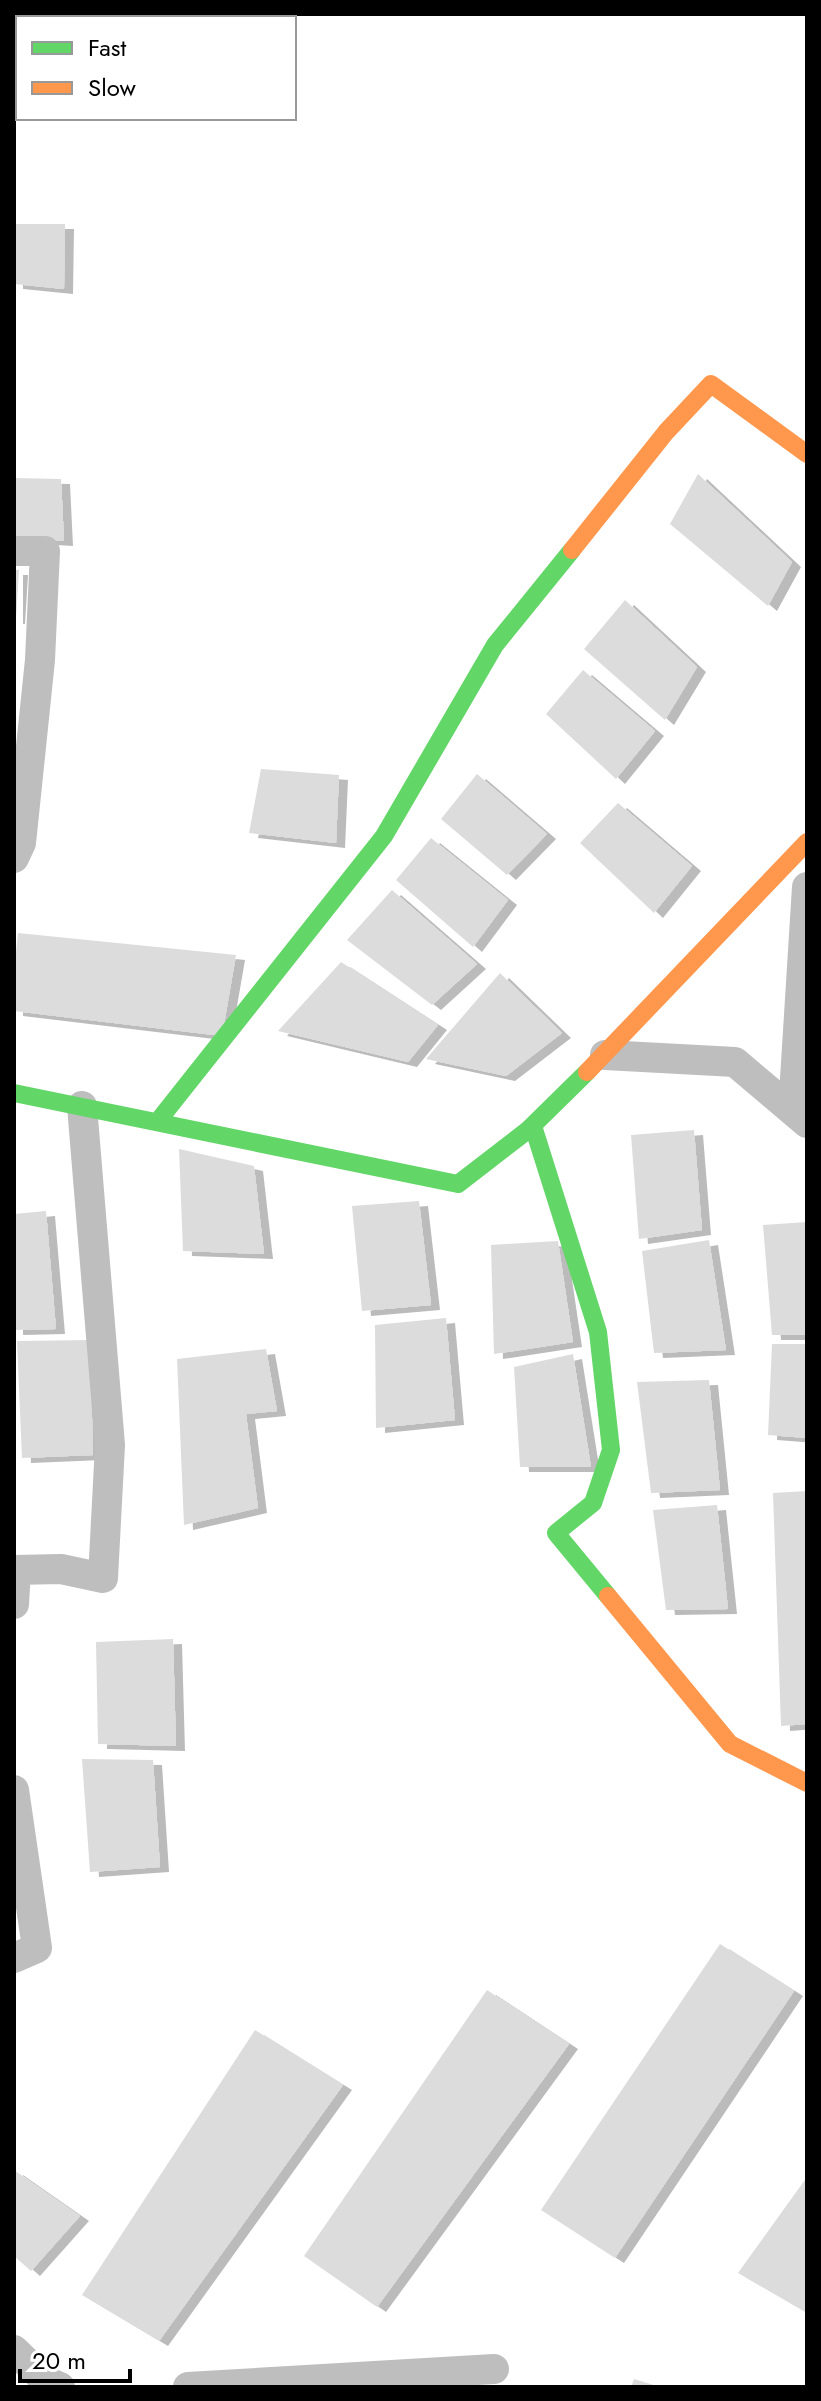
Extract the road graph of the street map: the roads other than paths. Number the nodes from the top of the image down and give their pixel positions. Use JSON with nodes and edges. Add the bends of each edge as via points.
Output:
{"nodes":[{"id":1,"x":807,"y":454,"type":"edge"},
{"id":2,"x":14,"y":551,"type":"edge"},
{"id":3,"x":807,"y":842,"type":"edge"},
{"id":4,"x":14,"y":858,"type":"edge"},
{"id":5,"x":807,"y":887,"type":"edge"},
{"id":6,"x":605,"y":1055,"type":"junction"},
{"id":7,"x":14,"y":1093,"type":"edge"},
{"id":8,"x":82,"y":1106,"type":"junction"},
{"id":9,"x":800,"y":1117,"type":"edge"},
{"id":10,"x":158,"y":1121,"type":"junction"},
{"id":11,"x":533,"y":1126,"type":"junction"},
{"id":12,"x":15,"y":1570,"type":"edge"},
{"id":13,"x":14,"y":1604,"type":"edge"},
{"id":14,"x":807,"y":1783,"type":"edge"},
{"id":15,"x":14,"y":1790,"type":"edge"},
{"id":16,"x":14,"y":1958,"type":"edge"},
{"id":17,"x":14,"y":2350,"type":"edge"},
{"id":18,"x":494,"y":2369,"type":"dead end"},
{"id":19,"x":60,"y":2387,"type":"edge"},
{"id":20,"x":188,"y":2387,"type":"edge"}],
"edges":[{"from":1,"to":10,"type":"street","via":[[711,384],[666,432],[495,645],[384,836]]},
{"from":2,"to":4,"type":"street","via":[[45,551],[40,660],[21,843]]},
{"from":3,"to":6,"type":"street"},
{"from":5,"to":9,"type":"street"},
{"from":6,"to":9,"type":"street","via":[[735,1062]]},
{"from":6,"to":11,"type":"street"},
{"from":7,"to":8,"type":"street"},
{"from":8,"to":10,"type":"street"},
{"from":8,"to":12,"type":"street","via":[[110,1445],[103,1578],[61,1569]]},
{"from":10,"to":11,"type":"street","via":[[458,1184]]},
{"from":11,"to":14,"type":"street","via":[[598,1332],[611,1450],[593,1503],[556,1533],[730,1744]]},
{"from":12,"to":13,"type":"street"},
{"from":15,"to":16,"type":"street","via":[[37,1948]]},
{"from":17,"to":19,"type":"street","via":[[46,2381]]},
{"from":18,"to":20,"type":"street"}]}
